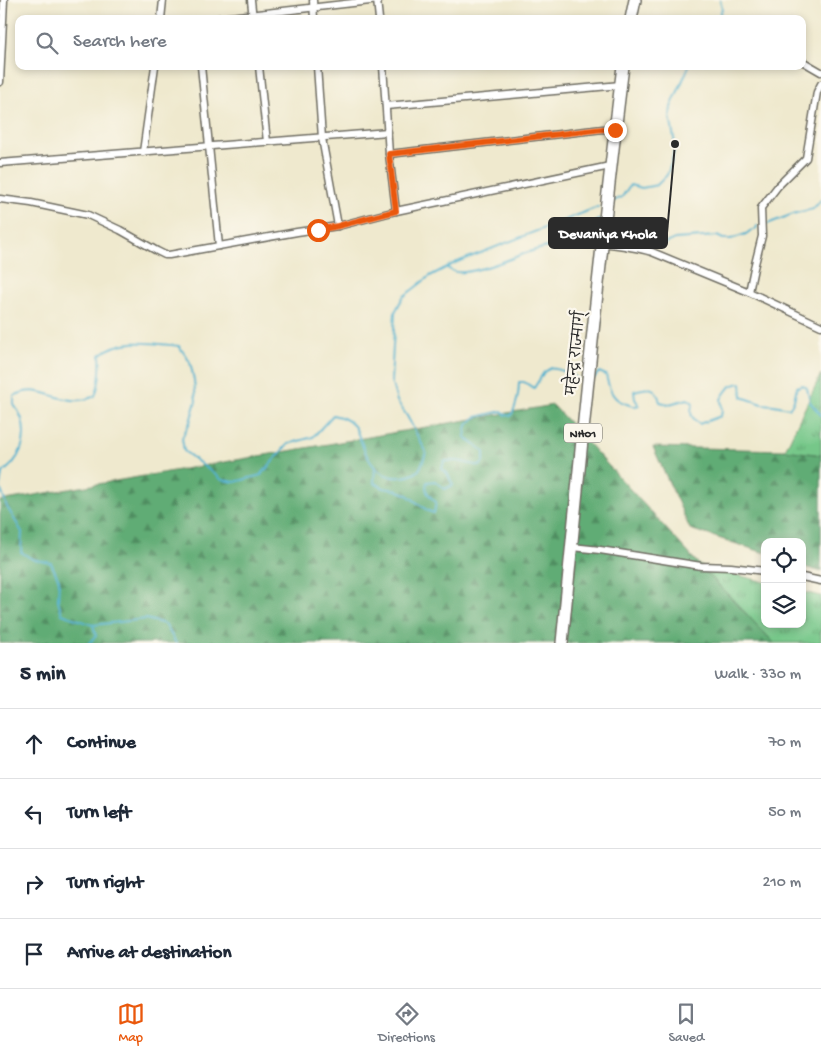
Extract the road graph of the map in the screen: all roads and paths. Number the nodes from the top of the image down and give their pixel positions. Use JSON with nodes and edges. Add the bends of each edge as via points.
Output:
{"nodes":[{"id":1,"x":4,"y":0,"type":"edge"},
{"id":2,"x":163,"y":0,"type":"edge"},
{"id":3,"x":251,"y":0,"type":"edge"},
{"id":4,"x":313,"y":0,"type":"edge"},
{"id":5,"x":378,"y":0,"type":"edge"},
{"id":6,"x":634,"y":0,"type":"edge"},
{"id":7,"x":314,"y":8,"type":"junction"},
{"id":8,"x":161,"y":15,"type":"edge"},
{"id":9,"x":253,"y":15,"type":"edge"},
{"id":10,"x":267,"y":15,"type":"edge"},
{"id":11,"x":314,"y":15,"type":"edge"},
{"id":12,"x":379,"y":15,"type":"edge"},
{"id":13,"x":632,"y":15,"type":"edge"},
{"id":14,"x":806,"y":63,"type":"edge"},
{"id":15,"x":154,"y":70,"type":"edge"},
{"id":16,"x":201,"y":70,"type":"edge"},
{"id":17,"x":259,"y":70,"type":"edge"},
{"id":18,"x":317,"y":70,"type":"edge"},
{"id":19,"x":384,"y":70,"type":"edge"},
{"id":20,"x":623,"y":70,"type":"edge"},
{"id":21,"x":821,"y":72,"type":"edge"},
{"id":22,"x":0,"y":82,"type":"edge"},
{"id":23,"x":821,"y":84,"type":"edge"},
{"id":24,"x":621,"y":85,"type":"junction"},
{"id":25,"x":386,"y":106,"type":"junction"},
{"id":26,"x":615,"y":130,"type":"junction"},
{"id":27,"x":388,"y":132,"type":"junction"},
{"id":28,"x":322,"y":138,"type":"junction"},
{"id":29,"x":267,"y":142,"type":"junction"},
{"id":30,"x":209,"y":147,"type":"junction"},
{"id":31,"x":143,"y":152,"type":"junction"},
{"id":32,"x":389,"y":154,"type":"junction"},
{"id":33,"x":0,"y":163,"type":"edge"},
{"id":34,"x":610,"y":166,"type":"junction"},
{"id":35,"x":0,"y":199,"type":"edge"},
{"id":36,"x":396,"y":211,"type":"junction"},
{"id":37,"x":338,"y":226,"type":"junction"},
{"id":38,"x":602,"y":243,"type":"junction"},
{"id":39,"x":219,"y":246,"type":"junction"},
{"id":40,"x":750,"y":292,"type":"junction"},
{"id":41,"x":821,"y":326,"type":"edge"},
{"id":42,"x":572,"y":547,"type":"junction"},
{"id":43,"x":761,"y":570,"type":"edge"},
{"id":44,"x":806,"y":578,"type":"edge"},
{"id":45,"x":821,"y":581,"type":"edge"},
{"id":46,"x":562,"y":643,"type":"edge"}],
"edges":[{"from":1,"to":22,"type":"street"},
{"from":2,"to":8,"type":"street"},
{"from":3,"to":9,"type":"street"},
{"from":4,"to":7,"type":"street"},
{"from":5,"to":7,"type":"street"},
{"from":5,"to":12,"type":"street"},
{"from":6,"to":13,"type":"highway"},
{"from":7,"to":10,"type":"street"},
{"from":7,"to":11,"type":"street"},
{"from":14,"to":21,"type":"street"},
{"from":15,"to":31,"type":"street"},
{"from":16,"to":30,"type":"street"},
{"from":17,"to":29,"type":"street"},
{"from":18,"to":28,"type":"street"},
{"from":19,"to":25,"type":"street"},
{"from":20,"to":24,"type":"highway","name":"महेन्द्र राज्मार्ग्","number":"NH01"},
{"from":23,"to":40,"type":"street","via":[[806,158],[761,208],[762,236]]},
{"from":24,"to":25,"type":"street"},
{"from":24,"to":26,"type":"highway","name":"महेन्द्र राज्मार्ग्","number":"NH01"},
{"from":25,"to":27,"type":"street"},
{"from":26,"to":32,"type":"street"},
{"from":26,"to":34,"type":"highway","name":"महेन्द्र राज्मार्ग्","number":"NH01"},
{"from":27,"to":28,"type":"street"},
{"from":27,"to":32,"type":"street"},
{"from":28,"to":29,"type":"street"},
{"from":28,"to":37,"type":"street"},
{"from":29,"to":30,"type":"street"},
{"from":30,"to":31,"type":"street"},
{"from":30,"to":39,"type":"street"},
{"from":31,"to":33,"type":"street"},
{"from":32,"to":36,"type":"street"},
{"from":34,"to":36,"type":"street"},
{"from":34,"to":38,"type":"highway","name":"महेन्द्र राज्मार्ग्","number":"NH01"},
{"from":35,"to":39,"type":"street","via":[[88,215],[169,255]]},
{"from":36,"to":37,"type":"street"},
{"from":37,"to":39,"type":"street"},
{"from":38,"to":40,"type":"street","via":[[652,252]]},
{"from":38,"to":42,"type":"highway","name":"महेन्द्र राज्मार्ग्","number":"NH01"},
{"from":40,"to":41,"type":"street"},
{"from":42,"to":43,"type":"street","via":[[701,566]]},
{"from":42,"to":46,"type":"highway","name":"महेन्द्र राज्मार्ग्","number":"NH01"},
{"from":44,"to":45,"type":"street"}]}
